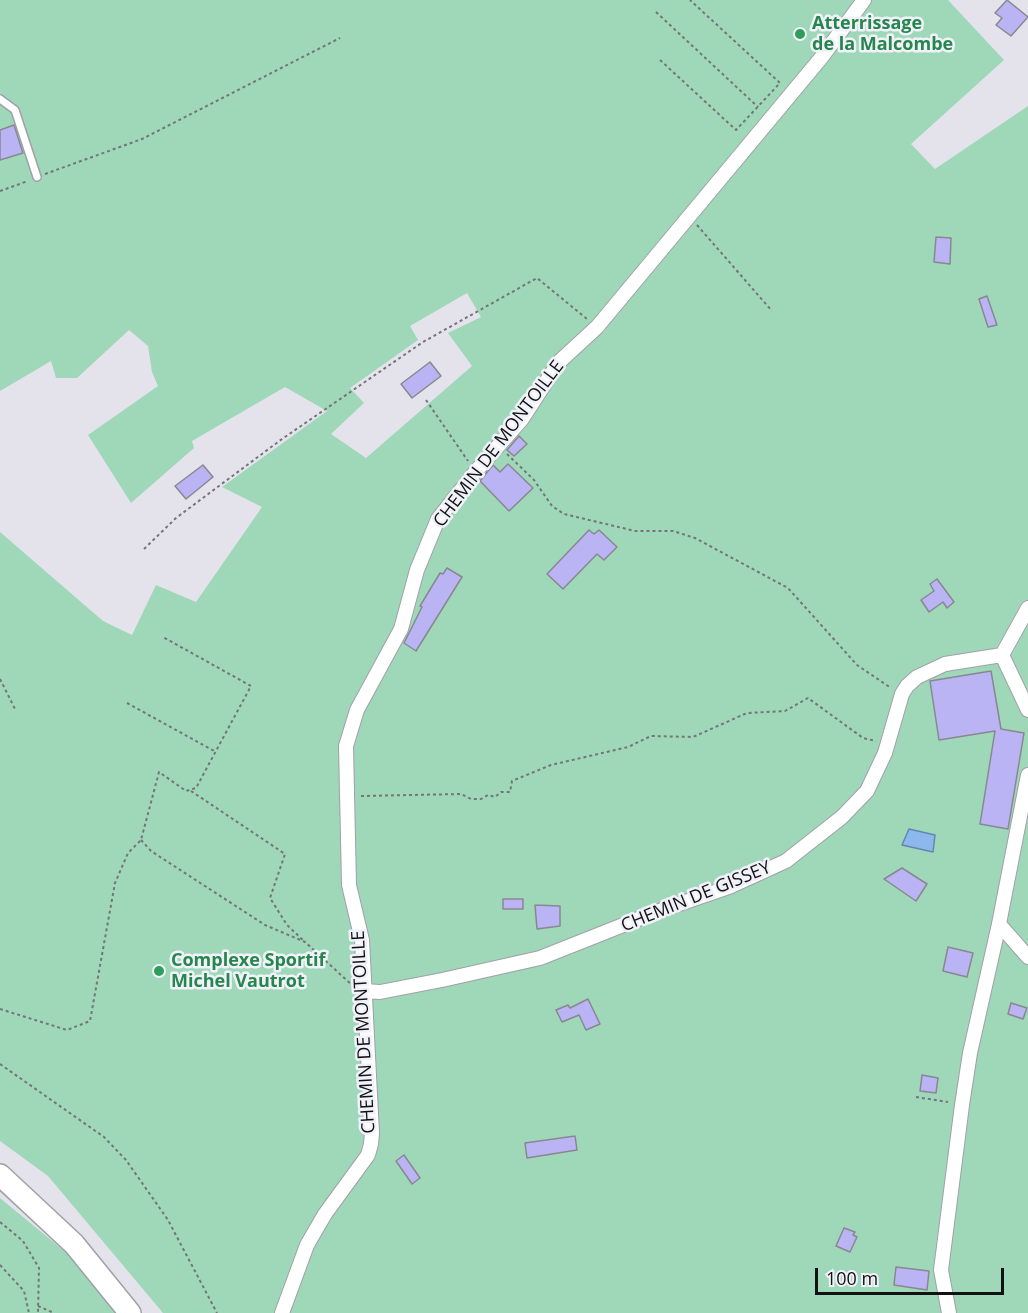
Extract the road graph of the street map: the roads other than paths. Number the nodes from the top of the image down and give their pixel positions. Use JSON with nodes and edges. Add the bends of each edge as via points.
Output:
{"nodes":[{"id":1,"x":864,"y":0,"type":"edge"},
{"id":2,"x":0,"y":99,"type":"edge"},
{"id":3,"x":37,"y":177,"type":"road end"},
{"id":4,"x":1028,"y":608,"type":"edge"},
{"id":5,"x":1002,"y":655,"type":"junction"},
{"id":6,"x":1028,"y":710,"type":"edge"},
{"id":7,"x":1028,"y":775,"type":"edge"},
{"id":8,"x":999,"y":924,"type":"junction"},
{"id":9,"x":1028,"y":957,"type":"edge"},
{"id":10,"x":364,"y":991,"type":"junction"},
{"id":11,"x":0,"y":1175,"type":"edge"},
{"id":12,"x":130,"y":1313,"type":"edge"},
{"id":13,"x":282,"y":1313,"type":"edge"},
{"id":14,"x":949,"y":1313,"type":"edge"}],
"edges":[{"from":1,"to":10,"type":"street","name":"CHEMIN DE MONTOILLE","via":[[821,58],[597,327],[559,362],[522,419],[438,519],[417,570],[401,629],[357,710],[346,746],[349,885],[362,940]]},
{"from":2,"to":3,"type":"lane","via":[[15,110]]},
{"from":4,"to":5,"type":"street"},
{"from":5,"to":6,"type":"street"},
{"from":5,"to":10,"type":"street","name":"CHEMIN DE GISSEY","via":[[945,664],[917,677],[902,694],[891,735],[867,790],[843,817],[786,861],[729,887],[540,958],[380,992]]},
{"from":7,"to":8,"type":"street"},
{"from":8,"to":9,"type":"street"},
{"from":8,"to":14,"type":"street","via":[[970,1053],[941,1270]]},
{"from":10,"to":13,"type":"street","name":"CHEMIN DE MONTOILLE","via":[[372,1133],[368,1155],[307,1245]]},
{"from":11,"to":12,"type":"main road","via":[[74,1244]]}]}
